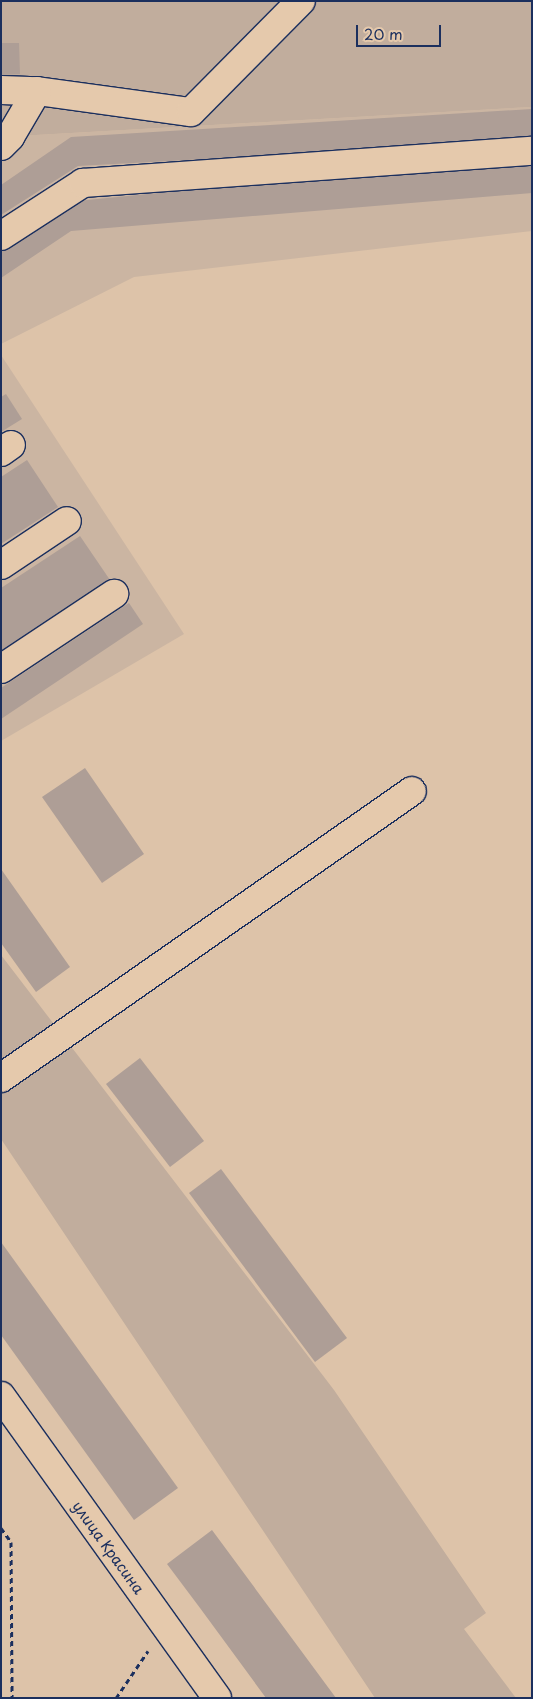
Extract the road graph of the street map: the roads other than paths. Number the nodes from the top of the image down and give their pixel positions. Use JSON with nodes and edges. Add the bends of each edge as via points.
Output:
{"nodes":[{"id":1,"x":301,"y":1,"type":"edge"},
{"id":2,"x":1,"y":90,"type":"edge"},
{"id":3,"x":37,"y":91,"type":"junction"},
{"id":4,"x":1,"y":146,"type":"edge"},
{"id":5,"x":532,"y":151,"type":"edge"},
{"id":6,"x":1,"y":236,"type":"edge"},
{"id":7,"x":67,"y":521,"type":"dead end"},
{"id":8,"x":1,"y":564,"type":"edge"},
{"id":9,"x":114,"y":594,"type":"dead end"},
{"id":10,"x":1,"y":669,"type":"edge"},
{"id":11,"x":412,"y":791,"type":"dead end"},
{"id":12,"x":1,"y":1078,"type":"edge"},
{"id":13,"x":1,"y":1396,"type":"edge"},
{"id":14,"x":217,"y":1698,"type":"edge"}],
"edges":[{"from":1,"to":3,"type":"street","via":[[191,112]]},
{"from":2,"to":3,"type":"street"},
{"from":3,"to":4,"type":"street","via":[[10,137]]},
{"from":5,"to":6,"type":"street","via":[[83,184]]},
{"from":7,"to":8,"type":"street"},
{"from":9,"to":10,"type":"street"},
{"from":11,"to":12,"type":"street"},
{"from":13,"to":14,"type":"street","name":"улица Красина"}]}
